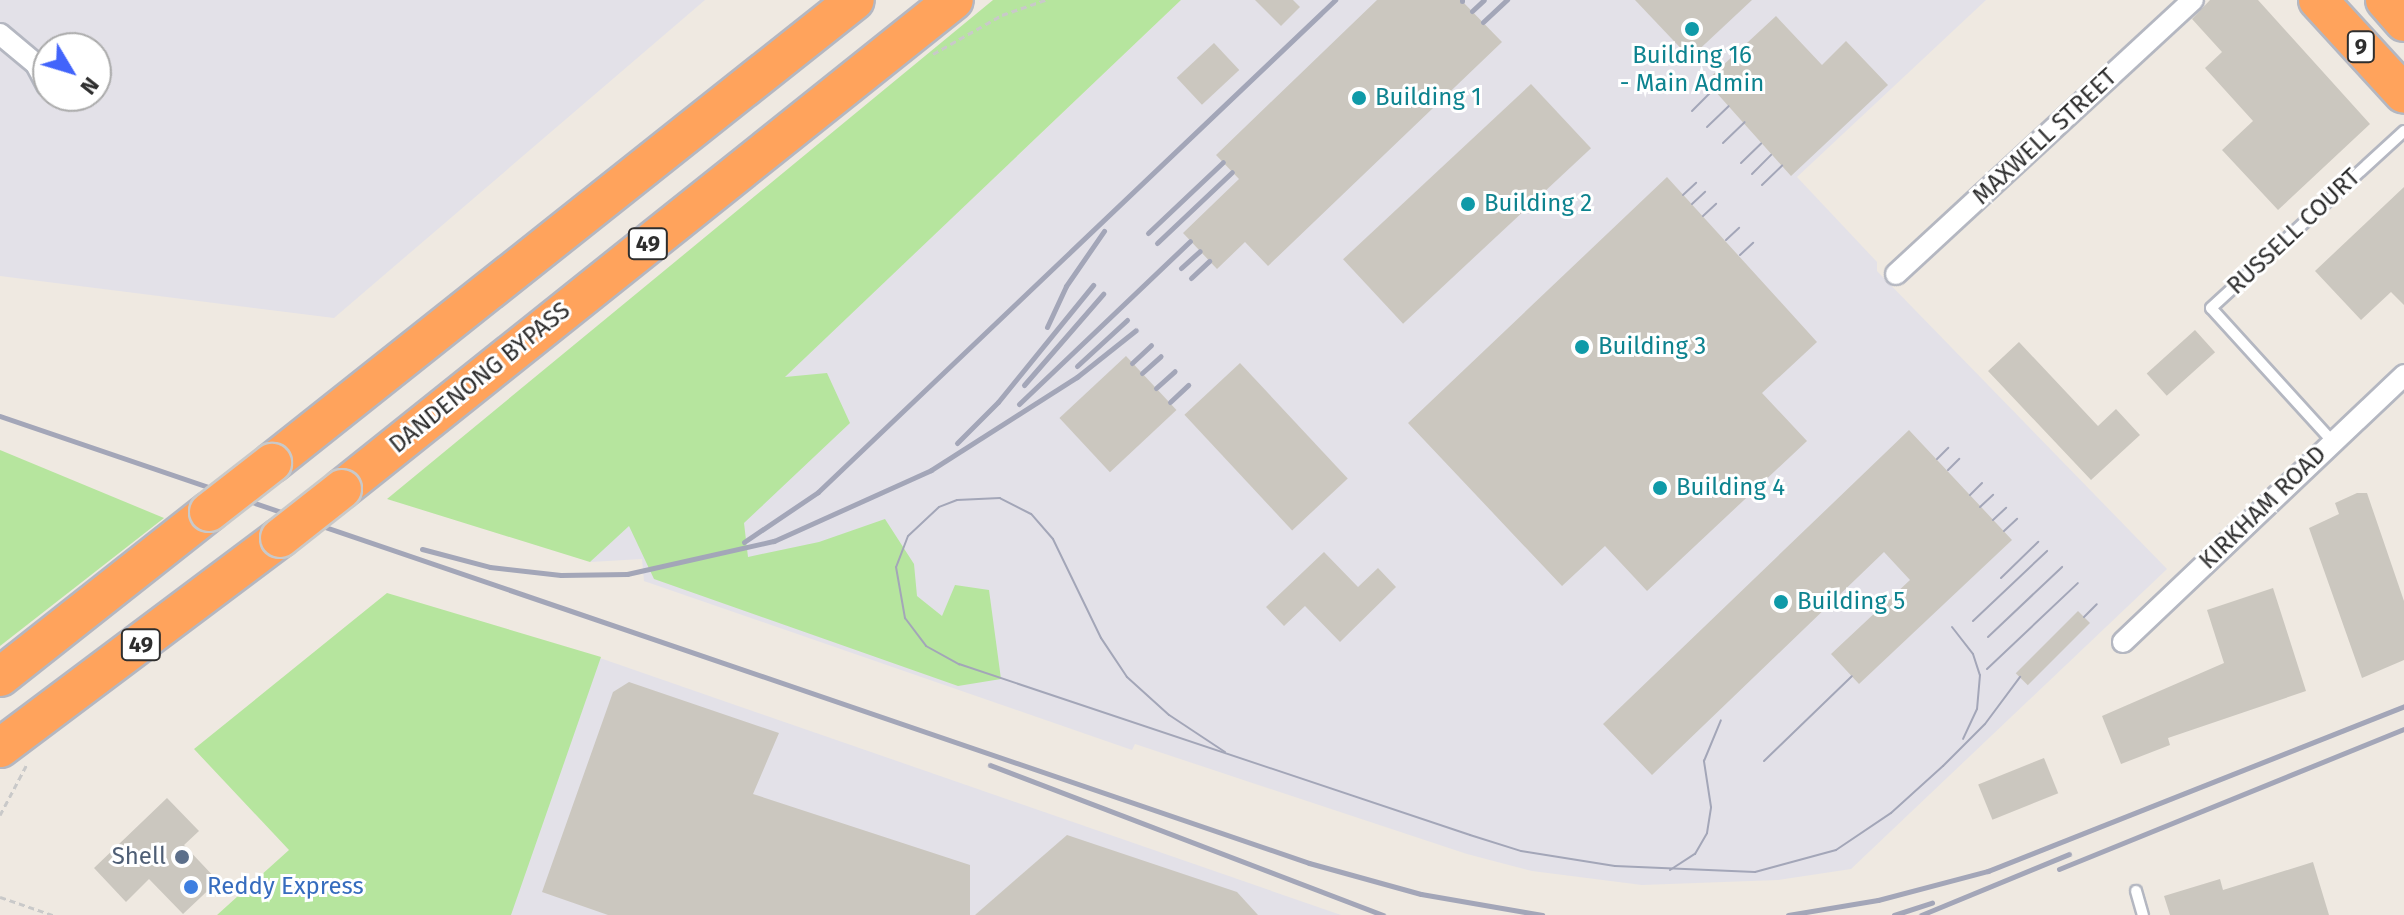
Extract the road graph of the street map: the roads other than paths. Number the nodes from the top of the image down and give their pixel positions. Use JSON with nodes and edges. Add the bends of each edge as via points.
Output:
{"nodes":[{"id":1,"x":855,"y":0,"type":"edge"},
{"id":2,"x":954,"y":0,"type":"edge"},
{"id":3,"x":2193,"y":0,"type":"edge"},
{"id":4,"x":2318,"y":0,"type":"edge"},
{"id":5,"x":2385,"y":0,"type":"edge"},
{"id":6,"x":2404,"y":22,"type":"edge"},
{"id":7,"x":0,"y":34,"type":"edge"},
{"id":8,"x":32,"y":61,"type":"edge"},
{"id":9,"x":2404,"y":94,"type":"edge"},
{"id":10,"x":2404,"y":131,"type":"edge"},
{"id":11,"x":1896,"y":274,"type":"dead end"},
{"id":12,"x":2404,"y":375,"type":"edge"},
{"id":13,"x":2333,"y":442,"type":"junction"},
{"id":14,"x":2123,"y":642,"type":"dead end"},
{"id":15,"x":0,"y":677,"type":"edge"},
{"id":16,"x":0,"y":748,"type":"edge"},
{"id":17,"x":2136,"y":891,"type":"dead end"},
{"id":18,"x":2143,"y":915,"type":"edge"}],
"edges":[{"from":1,"to":15,"type":"highway","number":"49","bridge":true},
{"from":2,"to":16,"type":"highway","name":"DANDENONG BYPASS","number":"49","bridge":true,"via":[[280,538]]},
{"from":3,"to":11,"type":"street","name":"MAXWELL STREET"},
{"from":4,"to":9,"type":"highway","number":"9"},
{"from":5,"to":6,"type":"highway","number":"9"},
{"from":7,"to":8,"type":"street"},
{"from":10,"to":13,"type":"lane","name":"RUSSELL COURT","via":[[2211,308]]},
{"from":12,"to":13,"type":"street","name":"KIRKHAM ROAD"},
{"from":13,"to":14,"type":"street","name":"KIRKHAM ROAD"},
{"from":17,"to":18,"type":"lane"}]}
